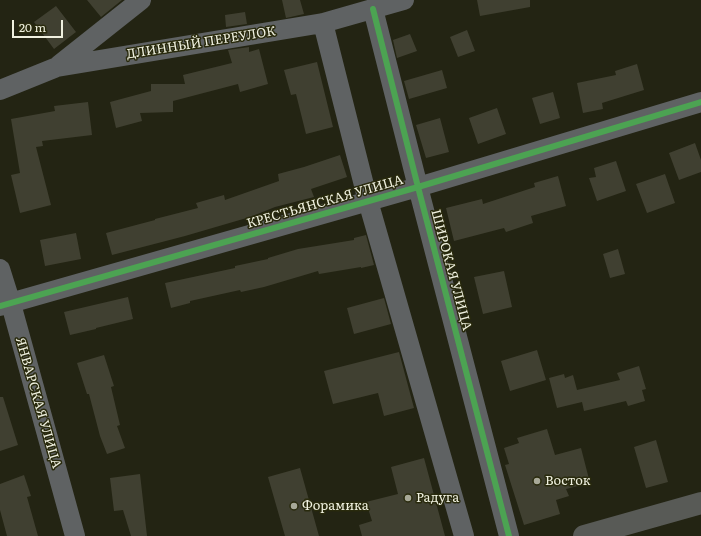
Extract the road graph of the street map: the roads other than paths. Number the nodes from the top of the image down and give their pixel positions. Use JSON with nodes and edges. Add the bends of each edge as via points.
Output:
{"nodes":[{"id":1,"x":141,"y":0,"type":"edge"},
{"id":2,"x":404,"y":0,"type":"edge"},
{"id":3,"x":373,"y":9,"type":"junction"},
{"id":4,"x":323,"y":23,"type":"junction"},
{"id":5,"x":57,"y":66,"type":"junction"},
{"id":6,"x":0,"y":90,"type":"edge"},
{"id":7,"x":701,"y":102,"type":"edge"},
{"id":8,"x":418,"y":187,"type":"junction"},
{"id":9,"x":368,"y":201,"type":"junction"},
{"id":10,"x":0,"y":270,"type":"edge"},
{"id":11,"x":5,"y":305,"type":"edge"},
{"id":12,"x":701,"y":503,"type":"edge"},
{"id":13,"x":75,"y":536,"type":"edge"},
{"id":14,"x":464,"y":536,"type":"edge"},
{"id":15,"x":509,"y":536,"type":"edge"},
{"id":16,"x":584,"y":536,"type":"edge"}],
"edges":[{"from":1,"to":5,"type":"street"},
{"from":2,"to":3,"type":"street","name":"ДЛИННЫЙ ПЕРЕУЛОК"},
{"from":3,"to":4,"type":"street","name":"ДЛИННЫЙ ПЕРЕУЛОК"},
{"from":3,"to":8,"type":"street","name":"ШИРОКАЯ УЛИЦА"},
{"from":4,"to":5,"type":"street","name":"ДЛИННЫЙ ПЕРЕУЛОК"},
{"from":4,"to":9,"type":"street"},
{"from":5,"to":6,"type":"street","name":"ДЛИННЫЙ ПЕРЕУЛОК"},
{"from":7,"to":8,"type":"street","name":"КРЕСТЬЯНСКАЯ УЛИЦА"},
{"from":8,"to":9,"type":"street","name":"КРЕСТЬЯНСКАЯ УЛИЦА"},
{"from":8,"to":15,"type":"street","name":"ШИРОКАЯ УЛИЦА"},
{"from":9,"to":11,"type":"street","name":"КРЕСТЬЯНСКАЯ УЛИЦА"},
{"from":9,"to":14,"type":"street"},
{"from":10,"to":11,"type":"street","name":"ЯНВАРСКАЯ УЛИЦА"},
{"from":11,"to":13,"type":"street","name":"ЯНВАРСКАЯ УЛИЦА"},
{"from":12,"to":16,"type":"main road"}]}
